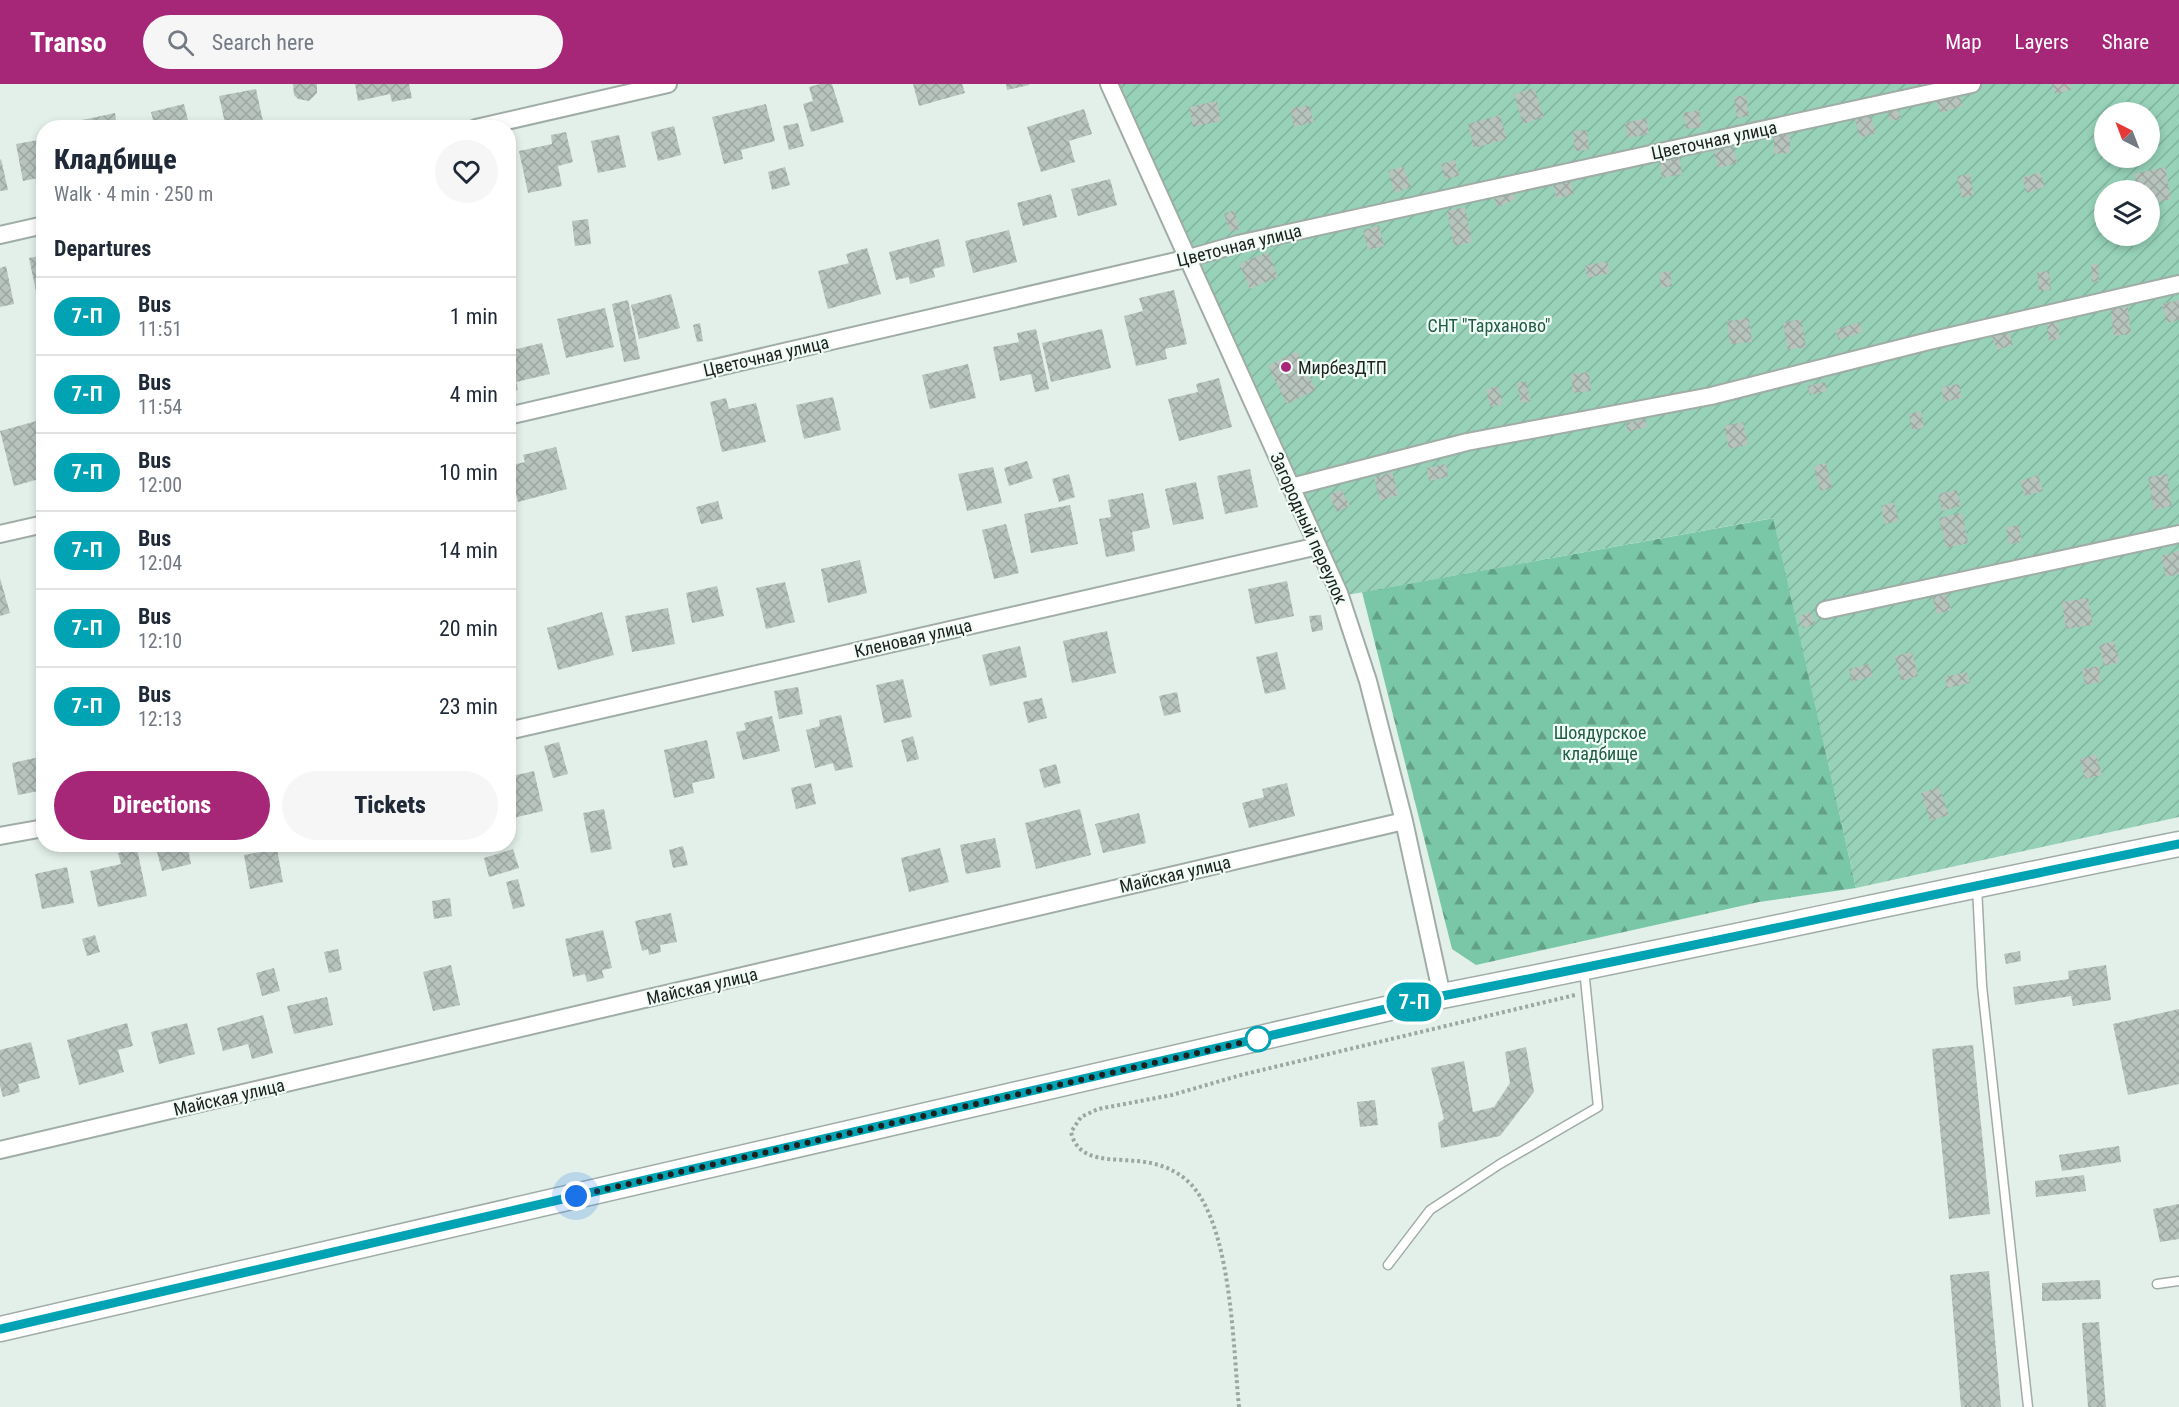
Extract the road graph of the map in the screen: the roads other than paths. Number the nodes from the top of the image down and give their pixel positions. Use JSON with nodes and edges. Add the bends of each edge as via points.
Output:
{"nodes":[{"id":1,"x":668,"y":84,"type":"edge"},
{"id":2,"x":1109,"y":84,"type":"edge"},
{"id":3,"x":1972,"y":84,"type":"edge"},
{"id":4,"x":511,"y":120,"type":"edge"},
{"id":5,"x":36,"y":227,"type":"edge"},
{"id":6,"x":0,"y":235,"type":"edge"},
{"id":7,"x":1189,"y":258,"type":"junction"},
{"id":8,"x":2179,"y":285,"type":"edge"},
{"id":9,"x":516,"y":414,"type":"edge"},
{"id":10,"x":1291,"y":486,"type":"junction"},
{"id":11,"x":36,"y":526,"type":"edge"},
{"id":12,"x":0,"y":534,"type":"edge"},
{"id":13,"x":2179,"y":534,"type":"edge"},
{"id":14,"x":1318,"y":546,"type":"junction"},
{"id":15,"x":1825,"y":610,"type":"dead end"},
{"id":16,"x":516,"y":729,"type":"edge"},
{"id":17,"x":1404,"y":821,"type":"junction"},
{"id":18,"x":36,"y":829,"type":"edge"},
{"id":19,"x":0,"y":836,"type":"edge"},
{"id":20,"x":2179,"y":844,"type":"edge"},
{"id":21,"x":1977,"y":884,"type":"junction"},
{"id":22,"x":1584,"y":968,"type":"junction"},
{"id":23,"x":1442,"y":996,"type":"junction"},
{"id":24,"x":0,"y":1150,"type":"edge"},
{"id":25,"x":1388,"y":1265,"type":"dead end"},
{"id":26,"x":2179,"y":1281,"type":"edge"},
{"id":27,"x":2157,"y":1284,"type":"dead end"},
{"id":28,"x":0,"y":1329,"type":"edge"},
{"id":29,"x":2028,"y":1407,"type":"edge"}],
"edges":[{"from":1,"to":4,"type":"street"},
{"from":2,"to":7,"type":"street","name":"Загородный переулок"},
{"from":3,"to":7,"type":"street","name":"Цветочная улица","via":[[1238,244]]},
{"from":5,"to":6,"type":"street"},
{"from":7,"to":9,"type":"street","name":"Цветочная улица"},
{"from":7,"to":10,"type":"street","name":"Загородный переулок"},
{"from":8,"to":10,"type":"street","via":[[1929,341],[1711,396],[1467,442]]},
{"from":10,"to":14,"type":"street","name":"Загородный переулок"},
{"from":11,"to":12,"type":"street"},
{"from":13,"to":15,"type":"street"},
{"from":14,"to":16,"type":"street","name":"Кленовая улица"},
{"from":14,"to":17,"type":"street","name":"Загородный переулок","via":[[1339,593],[1368,681]]},
{"from":17,"to":23,"type":"street","name":"Загородный переулок"},
{"from":17,"to":24,"type":"street","name":"Майская улица"},
{"from":18,"to":19,"type":"street"},
{"from":20,"to":21,"type":"main road"},
{"from":21,"to":22,"type":"main road"},
{"from":21,"to":29,"type":"lane","via":[[1982,986]]},
{"from":22,"to":23,"type":"main road"},
{"from":22,"to":25,"type":"lane","via":[[1598,1107],[1430,1210]]},
{"from":23,"to":28,"type":"main road"},
{"from":26,"to":27,"type":"lane"}]}
